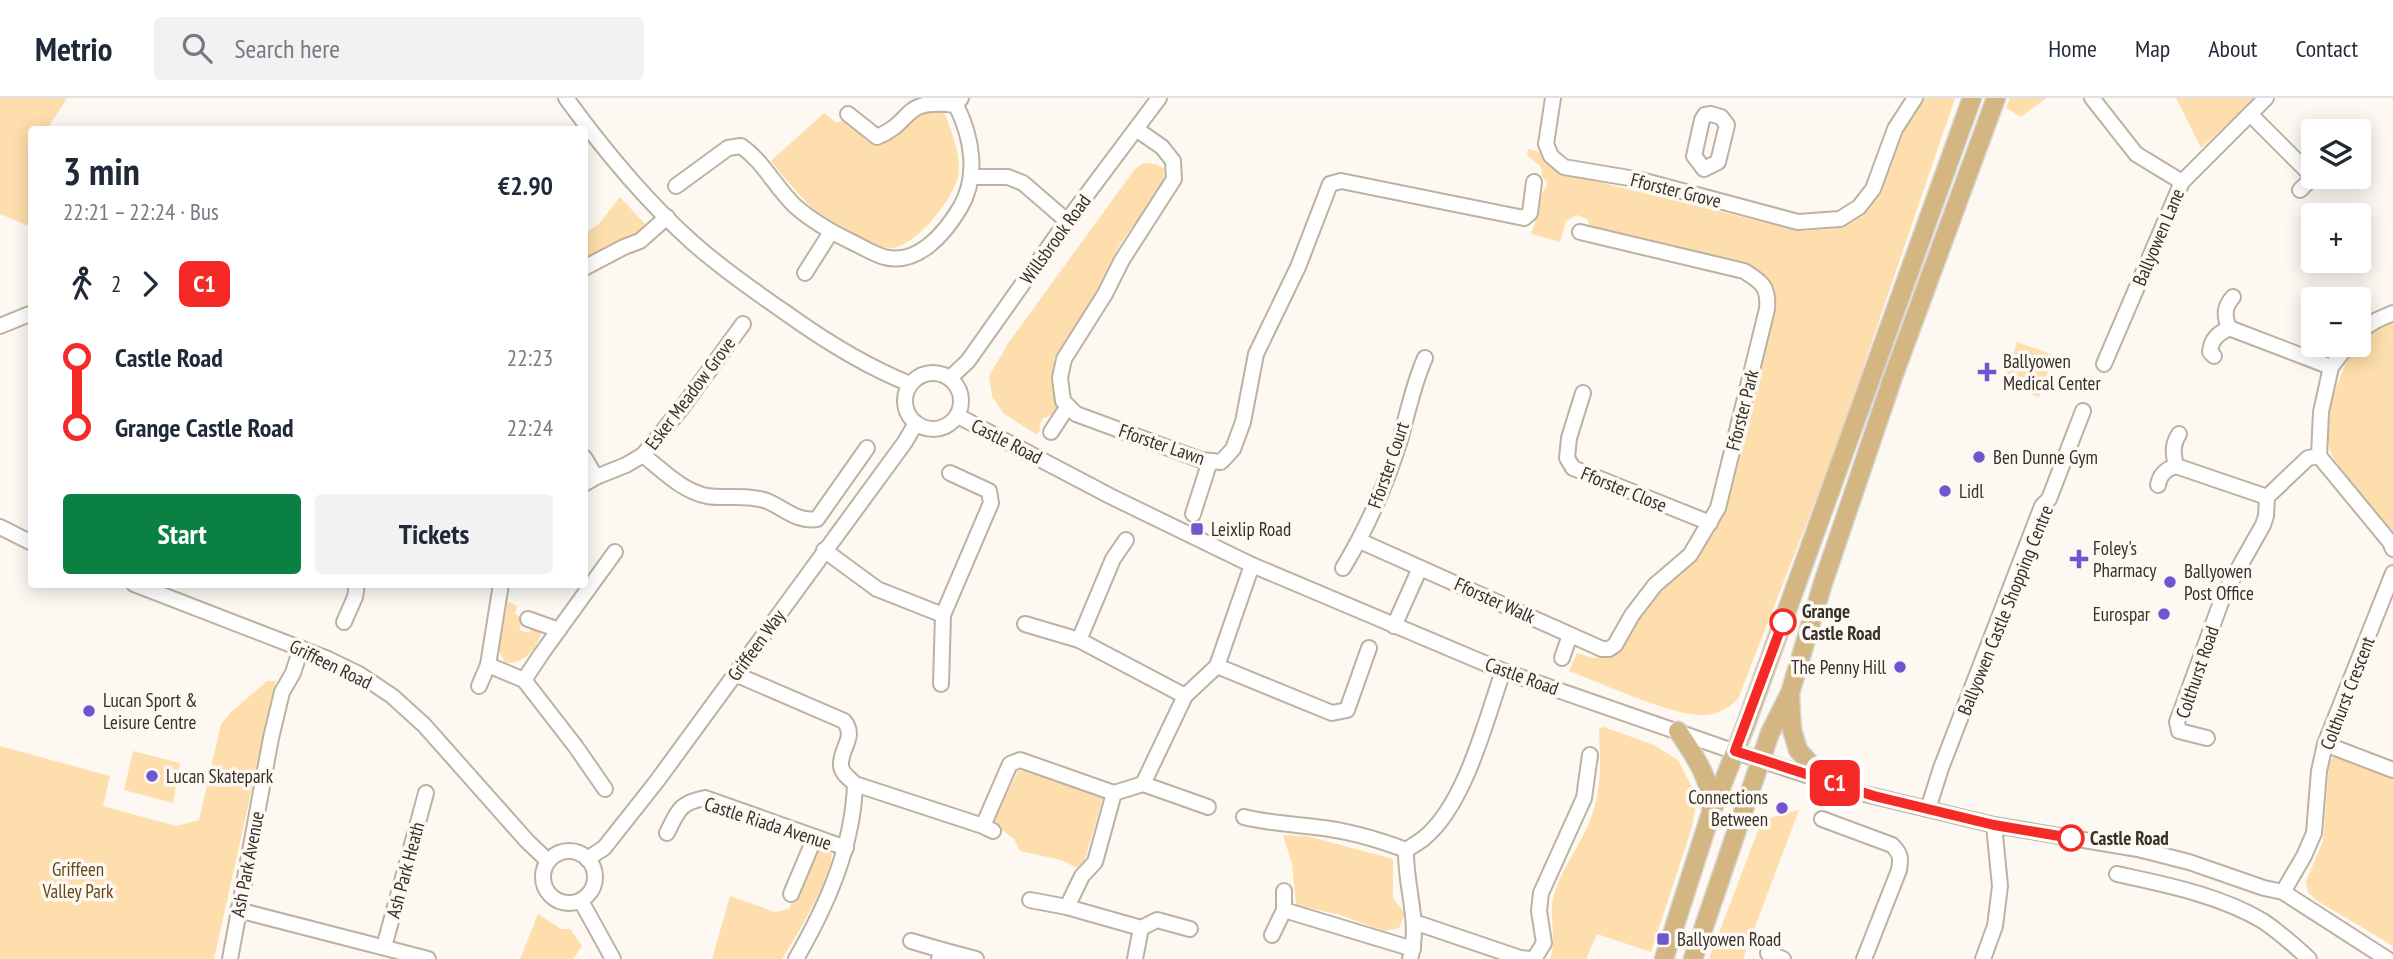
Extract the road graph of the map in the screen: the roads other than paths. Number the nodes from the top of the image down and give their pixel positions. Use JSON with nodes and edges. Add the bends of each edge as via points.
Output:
{"nodes":[{"id":1,"x":566,"y":98,"type":"edge"},
{"id":2,"x":1159,"y":98,"type":"edge"},
{"id":3,"x":1553,"y":98,"type":"edge"},
{"id":4,"x":1915,"y":98,"type":"edge"},
{"id":5,"x":1972,"y":98,"type":"edge"},
{"id":6,"x":1996,"y":98,"type":"edge"},
{"id":7,"x":2092,"y":98,"type":"edge"},
{"id":8,"x":2266,"y":98,"type":"edge"},
{"id":9,"x":958,"y":102,"type":"edge"},
{"id":10,"x":848,"y":114,"type":"dead end"},
{"id":11,"x":2250,"y":114,"type":"junction"},
{"id":12,"x":588,"y":126,"type":"edge"},
{"id":13,"x":588,"y":126,"type":"edge"},
{"id":14,"x":1136,"y":129,"type":"junction"},
{"id":15,"x":2301,"y":165,"type":"edge"},
{"id":16,"x":1704,"y":169,"type":"dead end"},
{"id":17,"x":972,"y":177,"type":"junction"},
{"id":18,"x":1534,"y":182,"type":"dead end"},
{"id":19,"x":2182,"y":182,"type":"junction"},
{"id":20,"x":676,"y":186,"type":"dead end"},
{"id":21,"x":1699,"y":195,"type":"junction"},
{"id":22,"x":667,"y":217,"type":"junction"},
{"id":23,"x":1067,"y":220,"type":"junction"},
{"id":24,"x":831,"y":232,"type":"junction"},
{"id":25,"x":1580,"y":232,"type":"dead end"},
{"id":26,"x":588,"y":266,"type":"edge"},
{"id":27,"x":805,"y":273,"type":"dead end"},
{"id":28,"x":2233,"y":297,"type":"dead end"},
{"id":29,"x":2393,"y":313,"type":"edge"},
{"id":30,"x":28,"y":315,"type":"edge"},
{"id":31,"x":743,"y":324,"type":"dead end"},
{"id":32,"x":2371,"y":324,"type":"edge"},
{"id":33,"x":0,"y":326,"type":"edge"},
{"id":34,"x":2229,"y":328,"type":"junction"},
{"id":35,"x":2214,"y":356,"type":"dead end"},
{"id":36,"x":2339,"y":357,"type":"edge"},
{"id":37,"x":1425,"y":358,"type":"dead end"},
{"id":38,"x":2104,"y":364,"type":"dead end"},
{"id":39,"x":2331,"y":367,"type":"junction"},
{"id":40,"x":950,"y":378,"type":"junction"},
{"id":41,"x":910,"y":384,"type":"junction"},
{"id":42,"x":1583,"y":393,"type":"dead end"},
{"id":43,"x":1068,"y":406,"type":"junction"},
{"id":44,"x":2083,"y":411,"type":"dead end"},
{"id":45,"x":958,"y":416,"type":"junction"},
{"id":46,"x":916,"y":423,"type":"junction"},
{"id":47,"x":1051,"y":432,"type":"dead end"},
{"id":48,"x":2179,"y":434,"type":"dead end"},
{"id":49,"x":867,"y":448,"type":"dead end"},
{"id":50,"x":643,"y":455,"type":"junction"},
{"id":51,"x":2319,"y":456,"type":"junction"},
{"id":52,"x":1210,"y":461,"type":"junction"},
{"id":53,"x":2176,"y":466,"type":"junction"},
{"id":54,"x":950,"y":473,"type":"dead end"},
{"id":55,"x":590,"y":481,"type":"edge"},
{"id":56,"x":2158,"y":485,"type":"dead end"},
{"id":57,"x":2267,"y":497,"type":"junction"},
{"id":58,"x":1193,"y":514,"type":"dead end"},
{"id":59,"x":1710,"y":523,"type":"junction"},
{"id":60,"x":0,"y":527,"type":"edge"},
{"id":61,"x":1125,"y":540,"type":"dead end"},
{"id":62,"x":28,"y":541,"type":"edge"},
{"id":63,"x":1360,"y":541,"type":"junction"},
{"id":64,"x":2393,"y":549,"type":"edge"},
{"id":65,"x":824,"y":550,"type":"junction"},
{"id":66,"x":615,"y":552,"type":"dead end"},
{"id":67,"x":1252,"y":565,"type":"junction"},
{"id":68,"x":1343,"y":568,"type":"dead end"},
{"id":69,"x":1420,"y":568,"type":"junction"},
{"id":70,"x":2393,"y":573,"type":"edge"},
{"id":71,"x":144,"y":588,"type":"edge"},
{"id":72,"x":356,"y":588,"type":"edge"},
{"id":73,"x":500,"y":588,"type":"edge"},
{"id":74,"x":2387,"y":607,"type":"edge"},
{"id":75,"x":943,"y":615,"type":"junction"},
{"id":76,"x":528,"y":619,"type":"dead end"},
{"id":77,"x":344,"y":622,"type":"dead end"},
{"id":78,"x":1025,"y":624,"type":"dead end"},
{"id":79,"x":1394,"y":626,"type":"junction"},
{"id":80,"x":559,"y":630,"type":"junction"},
{"id":81,"x":1570,"y":635,"type":"junction"},
{"id":82,"x":1079,"y":639,"type":"junction"},
{"id":83,"x":301,"y":648,"type":"junction"},
{"id":84,"x":1369,"y":648,"type":"dead end"},
{"id":85,"x":1562,"y":658,"type":"dead end"},
{"id":86,"x":488,"y":665,"type":"junction"},
{"id":87,"x":1217,"y":666,"type":"junction"},
{"id":88,"x":1503,"y":671,"type":"junction"},
{"id":89,"x":735,"y":674,"type":"junction"},
{"id":90,"x":524,"y":680,"type":"junction"},
{"id":91,"x":941,"y":684,"type":"dead end"},
{"id":92,"x":479,"y":686,"type":"dead end"},
{"id":93,"x":1790,"y":694,"type":"junction"},
{"id":94,"x":1185,"y":696,"type":"junction"},
{"id":95,"x":1678,"y":731,"type":"junction"},
{"id":96,"x":2207,"y":738,"type":"dead end"},
{"id":97,"x":2325,"y":744,"type":"junction"},
{"id":98,"x":1735,"y":751,"type":"junction"},
{"id":99,"x":1590,"y":755,"type":"dead end"},
{"id":100,"x":1762,"y":760,"type":"junction"},
{"id":101,"x":2393,"y":769,"type":"edge"},
{"id":102,"x":1825,"y":780,"type":"junction"},
{"id":103,"x":1143,"y":783,"type":"junction"},
{"id":104,"x":855,"y":784,"type":"junction"},
{"id":105,"x":605,"y":789,"type":"dead end"},
{"id":106,"x":426,"y":793,"type":"dead end"},
{"id":107,"x":1114,"y":793,"type":"junction"},
{"id":108,"x":1208,"y":807,"type":"dead end"},
{"id":109,"x":1928,"y":808,"type":"junction"},
{"id":110,"x":1710,"y":816,"type":"junction"},
{"id":111,"x":1244,"y":817,"type":"dead end"},
{"id":112,"x":1822,"y":820,"type":"dead end"},
{"id":113,"x":1994,"y":825,"type":"junction"},
{"id":114,"x":667,"y":834,"type":"dead end"},
{"id":115,"x":815,"y":837,"type":"junction"},
{"id":116,"x":846,"y":848,"type":"junction"},
{"id":117,"x":1406,"y":850,"type":"junction"},
{"id":118,"x":587,"y":859,"type":"junction"},
{"id":119,"x":548,"y":861,"type":"junction"},
{"id":120,"x":2118,"y":874,"type":"dead end"},
{"id":121,"x":1284,"y":891,"type":"dead end"},
{"id":122,"x":2283,"y":892,"type":"junction"},
{"id":123,"x":791,"y":894,"type":"dead end"},
{"id":124,"x":1030,"y":900,"type":"dead end"},
{"id":125,"x":581,"y":901,"type":"junction"},
{"id":126,"x":1067,"y":906,"type":"junction"},
{"id":127,"x":238,"y":910,"type":"junction"},
{"id":128,"x":1284,"y":910,"type":"junction"},
{"id":129,"x":1415,"y":922,"type":"junction"},
{"id":130,"x":1141,"y":928,"type":"junction"},
{"id":131,"x":1190,"y":929,"type":"dead end"},
{"id":132,"x":1272,"y":935,"type":"dead end"},
{"id":133,"x":911,"y":941,"type":"dead end"},
{"id":134,"x":384,"y":947,"type":"junction"},
{"id":135,"x":1768,"y":953,"type":"dead end"},
{"id":136,"x":1411,"y":954,"type":"edge"},
{"id":137,"x":941,"y":955,"type":"edge"},
{"id":138,"x":230,"y":959,"type":"edge"},
{"id":139,"x":428,"y":959,"type":"edge"},
{"id":140,"x":613,"y":959,"type":"edge"},
{"id":141,"x":796,"y":959,"type":"edge"},
{"id":142,"x":976,"y":959,"type":"edge"},
{"id":143,"x":1135,"y":959,"type":"edge"},
{"id":144,"x":1532,"y":959,"type":"edge"},
{"id":145,"x":1664,"y":959,"type":"edge"},
{"id":146,"x":1693,"y":959,"type":"edge"},
{"id":147,"x":1783,"y":959,"type":"edge"},
{"id":148,"x":1864,"y":959,"type":"edge"},
{"id":149,"x":1983,"y":959,"type":"edge"},
{"id":150,"x":2309,"y":959,"type":"edge"},
{"id":151,"x":2387,"y":959,"type":"edge"}],
"edges":[{"from":1,"to":13,"type":"street"},
{"from":2,"to":14,"type":"street","name":"Willsbrook Road"},
{"from":3,"to":21,"type":"street","name":"Fforster Grove","via":[[1546,144],[1564,167]]},
{"from":4,"to":21,"type":"street","name":"Fforster Grove","via":[[1895,129],[1873,189],[1859,207],[1840,219],[1798,222]]},
{"from":5,"to":98,"type":"main road"},
{"from":6,"to":93,"type":"main road","via":[[1893,377]]},
{"from":7,"to":19,"type":"street","via":[[2136,154]]},
{"from":8,"to":11,"type":"street","name":"Ballyowen Lane"},
{"from":9,"to":10,"type":"street","via":[[921,101],[877,137]]},
{"from":9,"to":17,"type":"street"},
{"from":11,"to":15,"type":"street"},
{"from":11,"to":19,"type":"street","name":"Ballyowen Lane"},
{"from":12,"to":22,"type":"street"},
{"from":14,"to":23,"type":"street","name":"Willsbrook Road"},
{"from":14,"to":43,"type":"street","via":[[1173,161],[1174,178],[1065,359],[1060,378]]},
{"from":16,"to":21,"type":"street"},
{"from":17,"to":23,"type":"street","via":[[1008,177],[1023,183]]},
{"from":17,"to":24,"type":"street","via":[[950,225],[932,245],[910,256],[886,257]]},
{"from":18,"to":52,"type":"street","name":"Fforster Lawn","via":[[1530,213],[1524,218],[1341,181],[1330,184],[1298,267],[1256,354],[1233,449],[1222,462]]},
{"from":19,"to":38,"type":"street","name":"Ballyowen Lane"},
{"from":20,"to":24,"type":"street","via":[[728,148],[741,146],[755,156],[795,205]]},
{"from":22,"to":26,"type":"street","via":[[640,241]]},
{"from":22,"to":41,"type":"street","via":[[692,243],[820,337]]},
{"from":23,"to":40,"type":"street","name":"Willsbrook Road","via":[[968,361]]},
{"from":24,"to":27,"type":"street"},
{"from":25,"to":59,"type":"street","name":"Fforster Park","via":[[1744,271],[1760,281],[1768,295],[1718,508]]},
{"from":28,"to":34,"type":"street","via":[[2226,306]]},
{"from":29,"to":32,"type":"street"},
{"from":30,"to":33,"type":"street"},
{"from":31,"to":50,"type":"street","name":"Esker Meadow Grove"},
{"from":34,"to":35,"type":"street","via":[[2211,343]]},
{"from":34,"to":39,"type":"street"},
{"from":36,"to":39,"type":"street"},
{"from":37,"to":63,"type":"street","name":"Fforster Court","via":[[1386,479]]},
{"from":39,"to":51,"type":"street","via":[[2321,412]]},
{"from":40,"to":41,"type":"street","via":[[933,373]]},
{"from":40,"to":45,"type":"street","via":[[962,399]]},
{"from":41,"to":46,"type":"street","via":[[906,409]]},
{"from":42,"to":59,"type":"street","name":"Fforster Close","via":[[1569,438],[1567,458],[1573,468]]},
{"from":43,"to":47,"type":"street"},
{"from":43,"to":52,"type":"street","name":"Fforster Lawn","via":[[1076,414]]},
{"from":44,"to":109,"type":"street","name":"Ballyowen Castle Shopping Centre","via":[[2049,499],[2042,506]]},
{"from":45,"to":46,"type":"street","via":[[943,428]]},
{"from":45,"to":67,"type":"street","name":"Castle Road"},
{"from":46,"to":65,"type":"street","name":"Griffeen Way"},
{"from":48,"to":53,"type":"street","via":[[2174,443]]},
{"from":49,"to":50,"type":"street","via":[[817,519],[806,520],[765,501],[706,496],[681,486]]},
{"from":50,"to":55,"type":"street","name":"Esker Meadow Grove"},
{"from":51,"to":57,"type":"street","via":[[2308,458]]},
{"from":51,"to":64,"type":"street"},
{"from":52,"to":58,"type":"street"},
{"from":53,"to":56,"type":"street","via":[[2167,469]]},
{"from":53,"to":57,"type":"street"},
{"from":54,"to":75,"type":"street","via":[[989,491],[991,503]]},
{"from":57,"to":96,"type":"street","name":"Colthurst Road","via":[[2263,525],[2224,594],[2178,722],[2179,731]]},
{"from":59,"to":81,"type":"street","name":"Fforster Park","via":[[1690,555],[1655,585],[1615,645],[1602,649]]},
{"from":60,"to":62,"type":"street"},
{"from":61,"to":82,"type":"street"},
{"from":63,"to":68,"type":"street","name":"Fforster Court"},
{"from":63,"to":69,"type":"street","name":"Fforster Walk"},
{"from":65,"to":75,"type":"street","via":[[877,589]]},
{"from":65,"to":89,"type":"street","name":"Griffeen Way"},
{"from":66,"to":80,"type":"street"},
{"from":67,"to":79,"type":"street","name":"Castle Road"},
{"from":67,"to":87,"type":"street"},
{"from":69,"to":79,"type":"street"},
{"from":69,"to":81,"type":"street","name":"Fforster Walk"},
{"from":70,"to":74,"type":"street","name":"Colthurst Crescent"},
{"from":71,"to":83,"type":"street","name":"Griffeen Road"},
{"from":72,"to":77,"type":"street"},
{"from":73,"to":86,"type":"street"},
{"from":74,"to":97,"type":"street","name":"Colthurst Crescent"},
{"from":75,"to":91,"type":"street"},
{"from":76,"to":80,"type":"street"},
{"from":78,"to":82,"type":"street"},
{"from":79,"to":88,"type":"street","name":"Castle Road"},
{"from":80,"to":90,"type":"street"},
{"from":81,"to":85,"type":"street"},
{"from":82,"to":94,"type":"street"},
{"from":83,"to":119,"type":"street","name":"Griffeen Road","via":[[359,674],[392,696]]},
{"from":83,"to":127,"type":"street","name":"Ash Park Avenue","via":[[282,692]]},
{"from":84,"to":87,"type":"street","via":[[1348,710],[1332,713]]},
{"from":86,"to":90,"type":"street"},
{"from":86,"to":92,"type":"street"},
{"from":87,"to":94,"type":"street"},
{"from":88,"to":95,"type":"street","name":"Castle Road"},
{"from":88,"to":117,"type":"street","via":[[1462,784],[1444,816]]},
{"from":89,"to":104,"type":"street","name":"Castle Riada Avenue","via":[[845,721],[850,736],[841,765]]},
{"from":89,"to":118,"type":"street","name":"Griffeen Way","via":[[629,818],[604,848]]},
{"from":90,"to":105,"type":"street"},
{"from":93,"to":100,"type":"main road"},
{"from":93,"to":102,"type":"main road","via":[[1798,750]]},
{"from":94,"to":103,"type":"street"},
{"from":95,"to":98,"type":"street","name":"Castle Road"},
{"from":95,"to":110,"type":"main road","via":[[1705,779],[1711,796]]},
{"from":97,"to":101,"type":"street"},
{"from":97,"to":122,"type":"street","name":"Colthurst Crescent","via":[[2314,833]]},
{"from":98,"to":100,"type":"street","name":"Castle Road"},
{"from":98,"to":110,"type":"main road"},
{"from":99,"to":144,"type":"street","via":[[1584,798],[1541,893],[1544,943]]},
{"from":100,"to":102,"type":"street","name":"Castle Road"},
{"from":100,"to":146,"type":"main road"},
{"from":102,"to":109,"type":"street","name":"Castle Road"},
{"from":103,"to":107,"type":"street"},
{"from":103,"to":108,"type":"street"},
{"from":104,"to":107,"type":"street","via":[[988,829],[1010,764],[1020,760]]},
{"from":104,"to":116,"type":"street","name":"Castle Riada Avenue"},
{"from":106,"to":134,"type":"street","name":"Ash Park Heath"},
{"from":107,"to":126,"type":"street","via":[[1095,862]]},
{"from":109,"to":113,"type":"street","name":"Castle Road"},
{"from":110,"to":145,"type":"main road"},
{"from":111,"to":117,"type":"street","via":[[1317,827]]},
{"from":112,"to":148,"type":"street","via":[[1892,845],[1899,852],[1899,870]]},
{"from":113,"to":122,"type":"street","name":"Castle Road","via":[[2138,849]]},
{"from":113,"to":149,"type":"street","via":[[2000,886],[1995,926]]},
{"from":114,"to":115,"type":"street","name":"Castle Riada Avenue","via":[[680,807],[705,798]]},
{"from":115,"to":116,"type":"street","name":"Castle Riada Avenue"},
{"from":115,"to":123,"type":"street"},
{"from":116,"to":141,"type":"street","name":"Castle Riada Avenue","via":[[815,926]]},
{"from":117,"to":129,"type":"street","via":[[1405,874]]},
{"from":118,"to":119,"type":"street","via":[[563,852]]},
{"from":118,"to":125,"type":"street","via":[[594,881]]},
{"from":119,"to":125,"type":"street","via":[[542,877],[548,894],[563,903]]},
{"from":120,"to":150,"type":"street","via":[[2224,903],[2263,922]]},
{"from":121,"to":128,"type":"street"},
{"from":122,"to":151,"type":"street","name":"Castle Road"},
{"from":124,"to":126,"type":"street"},
{"from":125,"to":140,"type":"street"},
{"from":126,"to":130,"type":"street"},
{"from":127,"to":134,"type":"street"},
{"from":127,"to":138,"type":"street","name":"Ash Park Avenue"},
{"from":128,"to":132,"type":"street"},
{"from":128,"to":136,"type":"street"},
{"from":129,"to":136,"type":"street"},
{"from":129,"to":144,"type":"street"},
{"from":130,"to":131,"type":"street","via":[[1157,920]]},
{"from":130,"to":143,"type":"street"},
{"from":133,"to":137,"type":"street"},
{"from":134,"to":139,"type":"street"},
{"from":135,"to":147,"type":"street"},
{"from":137,"to":142,"type":"street"}]}
